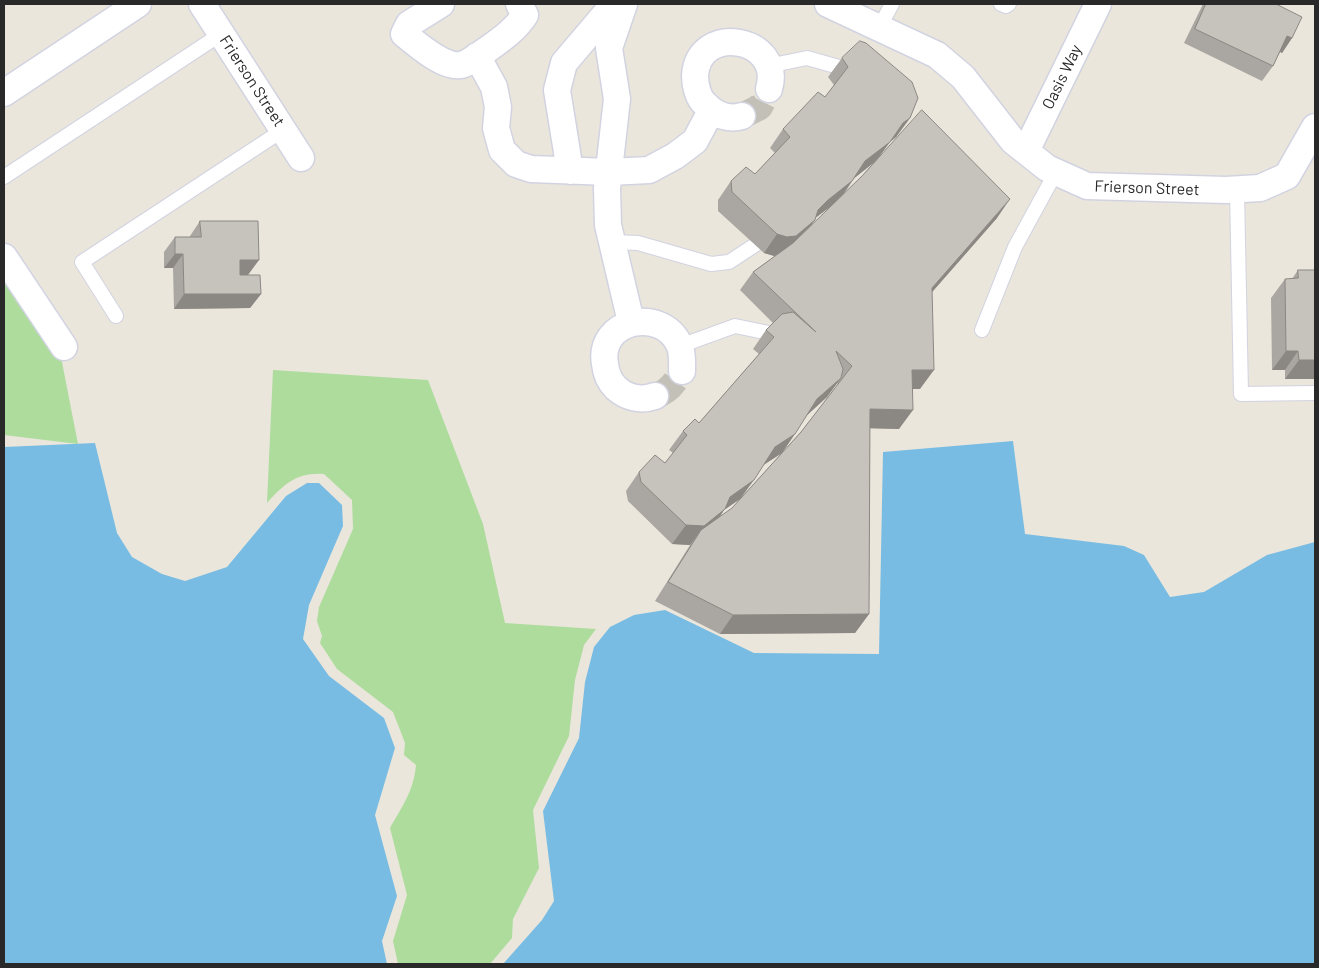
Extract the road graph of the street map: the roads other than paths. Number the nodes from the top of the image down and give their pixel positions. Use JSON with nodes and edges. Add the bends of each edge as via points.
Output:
{"nodes":[{"id":1,"x":138,"y":4,"type":"edge"},
{"id":2,"x":202,"y":4,"type":"edge"},
{"id":3,"x":441,"y":4,"type":"edge"},
{"id":4,"x":519,"y":4,"type":"edge"},
{"id":5,"x":614,"y":4,"type":"edge"},
{"id":6,"x":624,"y":4,"type":"edge"},
{"id":7,"x":828,"y":4,"type":"edge"},
{"id":8,"x":892,"y":4,"type":"edge"},
{"id":9,"x":1002,"y":4,"type":"edge"},
{"id":10,"x":1009,"y":4,"type":"edge"},
{"id":11,"x":1098,"y":4,"type":"edge"},
{"id":12,"x":880,"y":28,"type":"junction"},
{"id":13,"x":221,"y":34,"type":"junction"},
{"id":14,"x":477,"y":56,"type":"junction"},
{"id":15,"x":839,"y":67,"type":"dead end"},
{"id":16,"x":769,"y":77,"type":"joint"},
{"id":17,"x":4,"y":93,"type":"edge"},
{"id":18,"x":711,"y":111,"type":"junction"},
{"id":19,"x":742,"y":116,"type":"tunnel mouth"},
{"id":20,"x":1315,"y":126,"type":"edge"},
{"id":21,"x":283,"y":130,"type":"junction"},
{"id":22,"x":1026,"y":151,"type":"junction"},
{"id":23,"x":301,"y":158,"type":"dead end"},
{"id":24,"x":570,"y":171,"type":"junction"},
{"id":25,"x":608,"y":172,"type":"junction"},
{"id":26,"x":1056,"y":172,"type":"junction"},
{"id":27,"x":4,"y":177,"type":"edge"},
{"id":28,"x":1237,"y":190,"type":"junction"},
{"id":29,"x":612,"y":242,"type":"junction"},
{"id":30,"x":755,"y":245,"type":"dead end"},
{"id":31,"x":4,"y":257,"type":"edge"},
{"id":32,"x":116,"y":316,"type":"dead end"},
{"id":33,"x":631,"y":322,"type":"junction"},
{"id":34,"x":982,"y":330,"type":"dead end"},
{"id":35,"x":769,"y":333,"type":"edge"},
{"id":36,"x":64,"y":347,"type":"dead end"},
{"id":37,"x":681,"y":358,"type":"joint"},
{"id":38,"x":1315,"y":393,"type":"edge"},
{"id":39,"x":655,"y":396,"type":"tunnel mouth"}],
"edges":[{"from":1,"to":17,"type":"street"},
{"from":2,"to":13,"type":"street","name":"Frierson Street"},
{"from":3,"to":14,"type":"street","via":[[409,24],[404,34],[434,57],[450,64],[461,65]]},
{"from":4,"to":14,"type":"street","via":[[525,15],[517,27]]},
{"from":5,"to":24,"type":"street","via":[[564,63],[557,90]]},
{"from":6,"to":25,"type":"street","via":[[609,48],[617,99]]},
{"from":7,"to":12,"type":"street","name":"Frierson Street"},
{"from":8,"to":12,"type":"lane"},
{"from":9,"to":10,"type":"lane"},
{"from":11,"to":22,"type":"street","name":"Oasis Way"},
{"from":12,"to":22,"type":"street","name":"Frierson Street","via":[[937,56],[963,77],[1013,141]]},
{"from":13,"to":21,"type":"street","name":"Frierson Street"},
{"from":13,"to":27,"type":"lane"},
{"from":14,"to":24,"type":"street","via":[[494,87],[498,107],[496,128],[502,150],[516,164],[531,169]]},
{"from":15,"to":16,"type":"lane","via":[[807,58]]},
{"from":16,"to":18,"type":"street","via":[[756,49],[744,43],[731,41],[710,48],[701,58],[695,84],[701,101]]},
{"from":18,"to":19,"type":"street","via":[[723,116]]},
{"from":18,"to":25,"type":"street","via":[[695,141],[675,156],[648,170]]},
{"from":20,"to":28,"type":"street","name":"Frierson Street","via":[[1287,176],[1260,188]]},
{"from":21,"to":23,"type":"street","name":"Frierson Street"},
{"from":21,"to":32,"type":"lane","via":[[82,262]]},
{"from":22,"to":26,"type":"street","name":"Frierson Street"},
{"from":24,"to":25,"type":"street"},
{"from":25,"to":29,"type":"street"},
{"from":26,"to":28,"type":"street","name":"Frierson Street","via":[[1087,186]]},
{"from":26,"to":34,"type":"lane","via":[[1015,247]]},
{"from":28,"to":38,"type":"lane","via":[[1241,394]]},
{"from":29,"to":30,"type":"lane","via":[[638,243],[711,264],[729,262]]},
{"from":29,"to":33,"type":"street"},
{"from":31,"to":36,"type":"street"},
{"from":33,"to":37,"type":"street","via":[[648,321],[672,333]]},
{"from":33,"to":39,"type":"street","via":[[613,334],[606,346],[606,372],[612,384],[634,398]]},
{"from":35,"to":37,"type":"lane","via":[[734,326]]}]}
